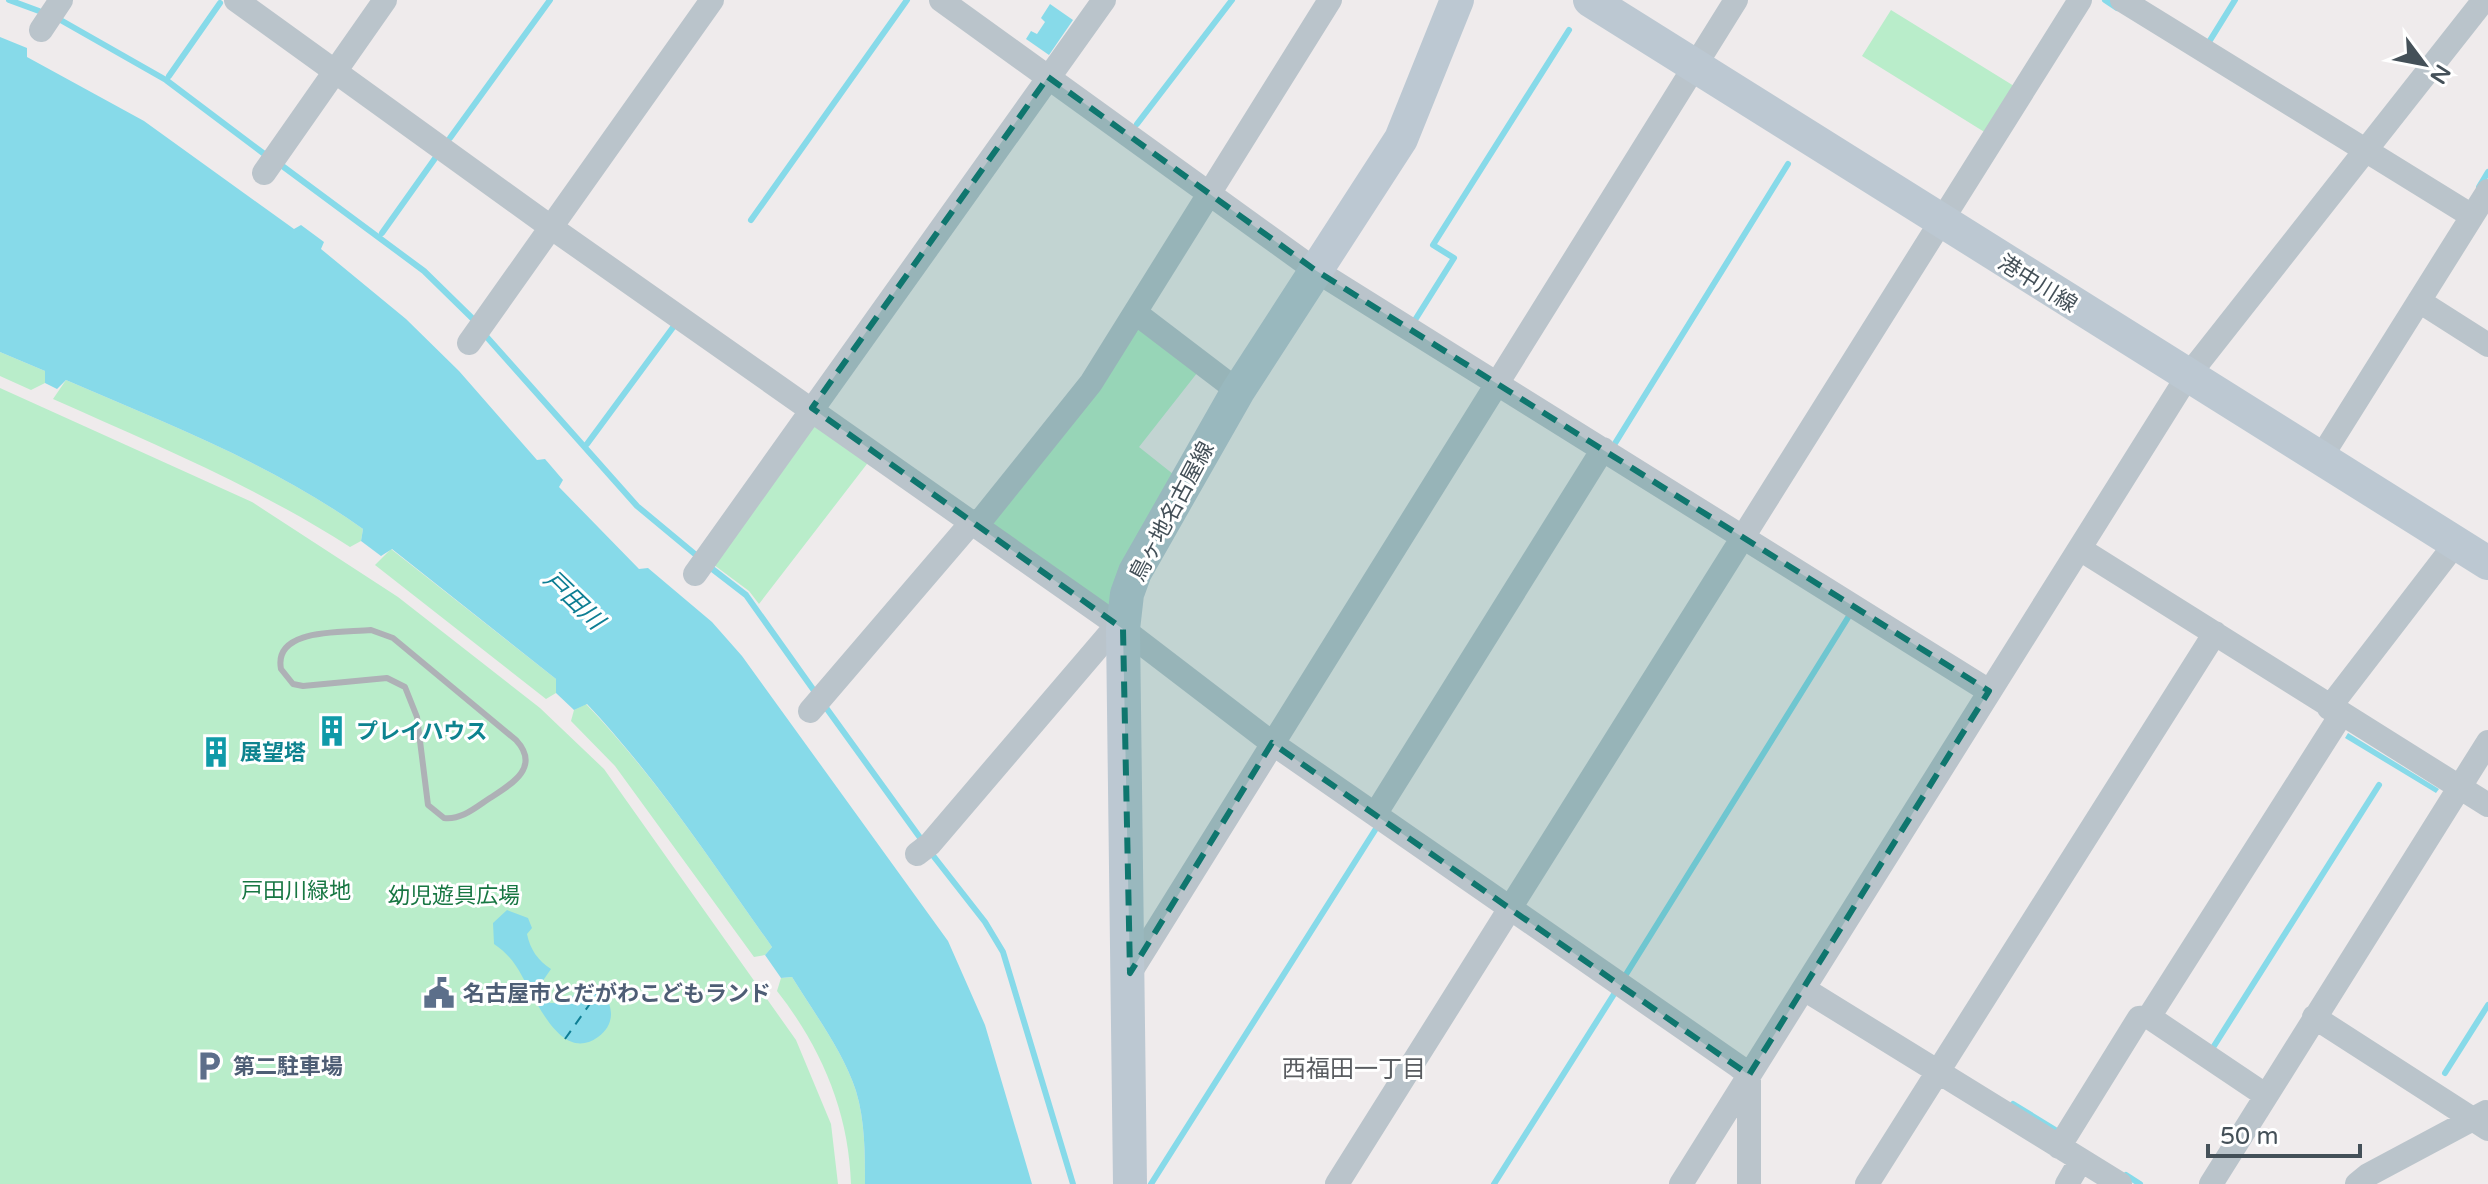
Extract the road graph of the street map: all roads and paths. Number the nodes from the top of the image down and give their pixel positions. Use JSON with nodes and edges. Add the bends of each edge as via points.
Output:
{"nodes":[{"id":1,"x":61,"y":0,"type":"edge"},
{"id":2,"x":236,"y":0,"type":"edge"},
{"id":3,"x":385,"y":0,"type":"edge"},
{"id":4,"x":712,"y":0,"type":"edge"},
{"id":5,"x":941,"y":0,"type":"edge"},
{"id":6,"x":1104,"y":0,"type":"edge"},
{"id":7,"x":1330,"y":0,"type":"edge"},
{"id":8,"x":1457,"y":0,"type":"edge"},
{"id":9,"x":1590,"y":0,"type":"edge"},
{"id":10,"x":1736,"y":0,"type":"edge"},
{"id":11,"x":2080,"y":0,"type":"edge"},
{"id":12,"x":2122,"y":0,"type":"edge"},
{"id":13,"x":2484,"y":0,"type":"edge"},
{"id":14,"x":41,"y":30,"type":"dead end"},
{"id":15,"x":1695,"y":66,"type":"junction"},
{"id":16,"x":334,"y":71,"type":"junction"},
{"id":17,"x":1048,"y":77,"type":"junction"},
{"id":18,"x":2366,"y":151,"type":"junction"},
{"id":19,"x":264,"y":173,"type":"dead end"},
{"id":20,"x":2488,"y":191,"type":"edge"},
{"id":21,"x":1209,"y":194,"type":"junction"},
{"id":22,"x":2472,"y":216,"type":"junction"},
{"id":23,"x":1942,"y":222,"type":"junction"},
{"id":24,"x":552,"y":228,"type":"junction"},
{"id":25,"x":1315,"y":270,"type":"junction"},
{"id":26,"x":2419,"y":301,"type":"junction"},
{"id":27,"x":1137,"y":314,"type":"junction"},
{"id":28,"x":469,"y":343,"type":"dead end"},
{"id":29,"x":2488,"y":345,"type":"edge"},
{"id":30,"x":2187,"y":377,"type":"junction"},
{"id":31,"x":1497,"y":382,"type":"junction"},
{"id":32,"x":1238,"y":391,"type":"junction"},
{"id":33,"x":812,"y":408,"type":"junction"},
{"id":34,"x":1603,"y":449,"type":"junction"},
{"id":35,"x":2320,"y":459,"type":"junction"},
{"id":36,"x":971,"y":523,"type":"junction"},
{"id":37,"x":1744,"y":538,"type":"junction"},
{"id":38,"x":2456,"y":543,"type":"junction"},
{"id":39,"x":2080,"y":549,"type":"junction"},
{"id":40,"x":2488,"y":563,"type":"edge"},
{"id":41,"x":695,"y":574,"type":"dead end"},
{"id":42,"x":1120,"y":627,"type":"junction"},
{"id":43,"x":2215,"y":633,"type":"junction"},
{"id":44,"x":1989,"y":691,"type":"junction"},
{"id":45,"x":810,"y":711,"type":"dead end"},
{"id":46,"x":2335,"y":711,"type":"junction"},
{"id":47,"x":2488,"y":742,"type":"edge"},
{"id":48,"x":1272,"y":743,"type":"junction"},
{"id":49,"x":2460,"y":787,"type":"junction"},
{"id":50,"x":2488,"y":805,"type":"edge"},
{"id":51,"x":1376,"y":813,"type":"junction"},
{"id":52,"x":917,"y":854,"type":"dead end"},
{"id":53,"x":1511,"y":908,"type":"junction"},
{"id":54,"x":1130,"y":973,"type":"junction"},
{"id":55,"x":1804,"y":989,"type":"junction"},
{"id":56,"x":2149,"y":1017,"type":"junction"},
{"id":57,"x":2314,"y":1017,"type":"junction"},
{"id":58,"x":1939,"y":1074,"type":"junction"},
{"id":59,"x":1749,"y":1075,"type":"junction"},
{"id":60,"x":2265,"y":1095,"type":"junction"},
{"id":61,"x":2483,"y":1119,"type":"edge"},
{"id":62,"x":2059,"y":1147,"type":"junction"},
{"id":63,"x":2081,"y":1160,"type":"junction"},
{"id":64,"x":1130,"y":1184,"type":"edge"},
{"id":65,"x":1337,"y":1184,"type":"edge"},
{"id":66,"x":1681,"y":1184,"type":"edge"},
{"id":67,"x":1749,"y":1184,"type":"edge"},
{"id":68,"x":1867,"y":1184,"type":"edge"},
{"id":69,"x":2067,"y":1184,"type":"edge"},
{"id":70,"x":2120,"y":1184,"type":"edge"},
{"id":71,"x":2211,"y":1184,"type":"edge"},
{"id":72,"x":2357,"y":1184,"type":"edge"}],
"edges":[{"from":1,"to":14,"type":"street"},
{"from":2,"to":16,"type":"street"},
{"from":3,"to":16,"type":"street"},
{"from":4,"to":24,"type":"street"},
{"from":5,"to":17,"type":"street"},
{"from":6,"to":17,"type":"street"},
{"from":7,"to":21,"type":"street"},
{"from":8,"to":25,"type":"main road","name":"鳥ヶ地名古屋線","via":[[1401,139]]},
{"from":9,"to":15,"type":"main road","name":"港中川線"},
{"from":10,"to":15,"type":"street"},
{"from":11,"to":23,"type":"street"},
{"from":12,"to":18,"type":"street"},
{"from":13,"to":18,"type":"street"},
{"from":15,"to":23,"type":"main road","name":"港中川線"},
{"from":15,"to":31,"type":"street"},
{"from":16,"to":19,"type":"street"},
{"from":16,"to":24,"type":"street"},
{"from":17,"to":21,"type":"street"},
{"from":17,"to":33,"type":"street"},
{"from":18,"to":22,"type":"street"},
{"from":18,"to":30,"type":"street"},
{"from":20,"to":22,"type":"street"},
{"from":21,"to":25,"type":"street"},
{"from":21,"to":27,"type":"street"},
{"from":22,"to":26,"type":"street"},
{"from":23,"to":30,"type":"main road","name":"港中川線"},
{"from":23,"to":37,"type":"street"},
{"from":24,"to":28,"type":"street"},
{"from":24,"to":33,"type":"street"},
{"from":25,"to":31,"type":"street"},
{"from":25,"to":32,"type":"main road","name":"鳥ヶ地名古屋線"},
{"from":26,"to":29,"type":"street"},
{"from":26,"to":35,"type":"street"},
{"from":27,"to":32,"type":"street"},
{"from":27,"to":36,"type":"street","via":[[1091,383],[982,519]]},
{"from":30,"to":35,"type":"main road","name":"港中川線"},
{"from":30,"to":39,"type":"street"},
{"from":31,"to":34,"type":"street"},
{"from":31,"to":48,"type":"street"},
{"from":32,"to":42,"type":"main road","name":"鳥ヶ地名古屋線","via":[[1135,572]]},
{"from":33,"to":36,"type":"street"},
{"from":33,"to":41,"type":"street"},
{"from":34,"to":37,"type":"street"},
{"from":34,"to":51,"type":"street"},
{"from":35,"to":38,"type":"main road","name":"港中川線"},
{"from":36,"to":42,"type":"street"},
{"from":36,"to":45,"type":"street"},
{"from":37,"to":44,"type":"street"},
{"from":37,"to":53,"type":"street"},
{"from":38,"to":40,"type":"main road","name":"港中川線"},
{"from":38,"to":46,"type":"street"},
{"from":39,"to":43,"type":"street"},
{"from":39,"to":44,"type":"street"},
{"from":42,"to":48,"type":"street"},
{"from":42,"to":52,"type":"street"},
{"from":42,"to":54,"type":"main road","name":"鳥ヶ地名古屋線"},
{"from":43,"to":46,"type":"street"},
{"from":43,"to":58,"type":"street"},
{"from":44,"to":55,"type":"street"},
{"from":46,"to":49,"type":"street"},
{"from":46,"to":56,"type":"street"},
{"from":47,"to":49,"type":"street"},
{"from":48,"to":51,"type":"street"},
{"from":48,"to":54,"type":"street"},
{"from":49,"to":50,"type":"street"},
{"from":49,"to":57,"type":"street"},
{"from":51,"to":53,"type":"street"},
{"from":53,"to":59,"type":"street"},
{"from":53,"to":65,"type":"street"},
{"from":54,"to":64,"type":"main road","name":"鳥ヶ地名古屋線"},
{"from":55,"to":58,"type":"street"},
{"from":55,"to":59,"type":"street"},
{"from":56,"to":60,"type":"street"},
{"from":56,"to":62,"type":"street","via":[[2139,1018]]},
{"from":57,"to":60,"type":"street"},
{"from":57,"to":61,"type":"street"},
{"from":58,"to":62,"type":"street"},
{"from":58,"to":68,"type":"street"},
{"from":59,"to":66,"type":"street"},
{"from":59,"to":67,"type":"street"},
{"from":60,"to":71,"type":"street"},
{"from":61,"to":72,"type":"street"},
{"from":62,"to":63,"type":"street"},
{"from":63,"to":69,"type":"street"},
{"from":63,"to":70,"type":"street"}]}
